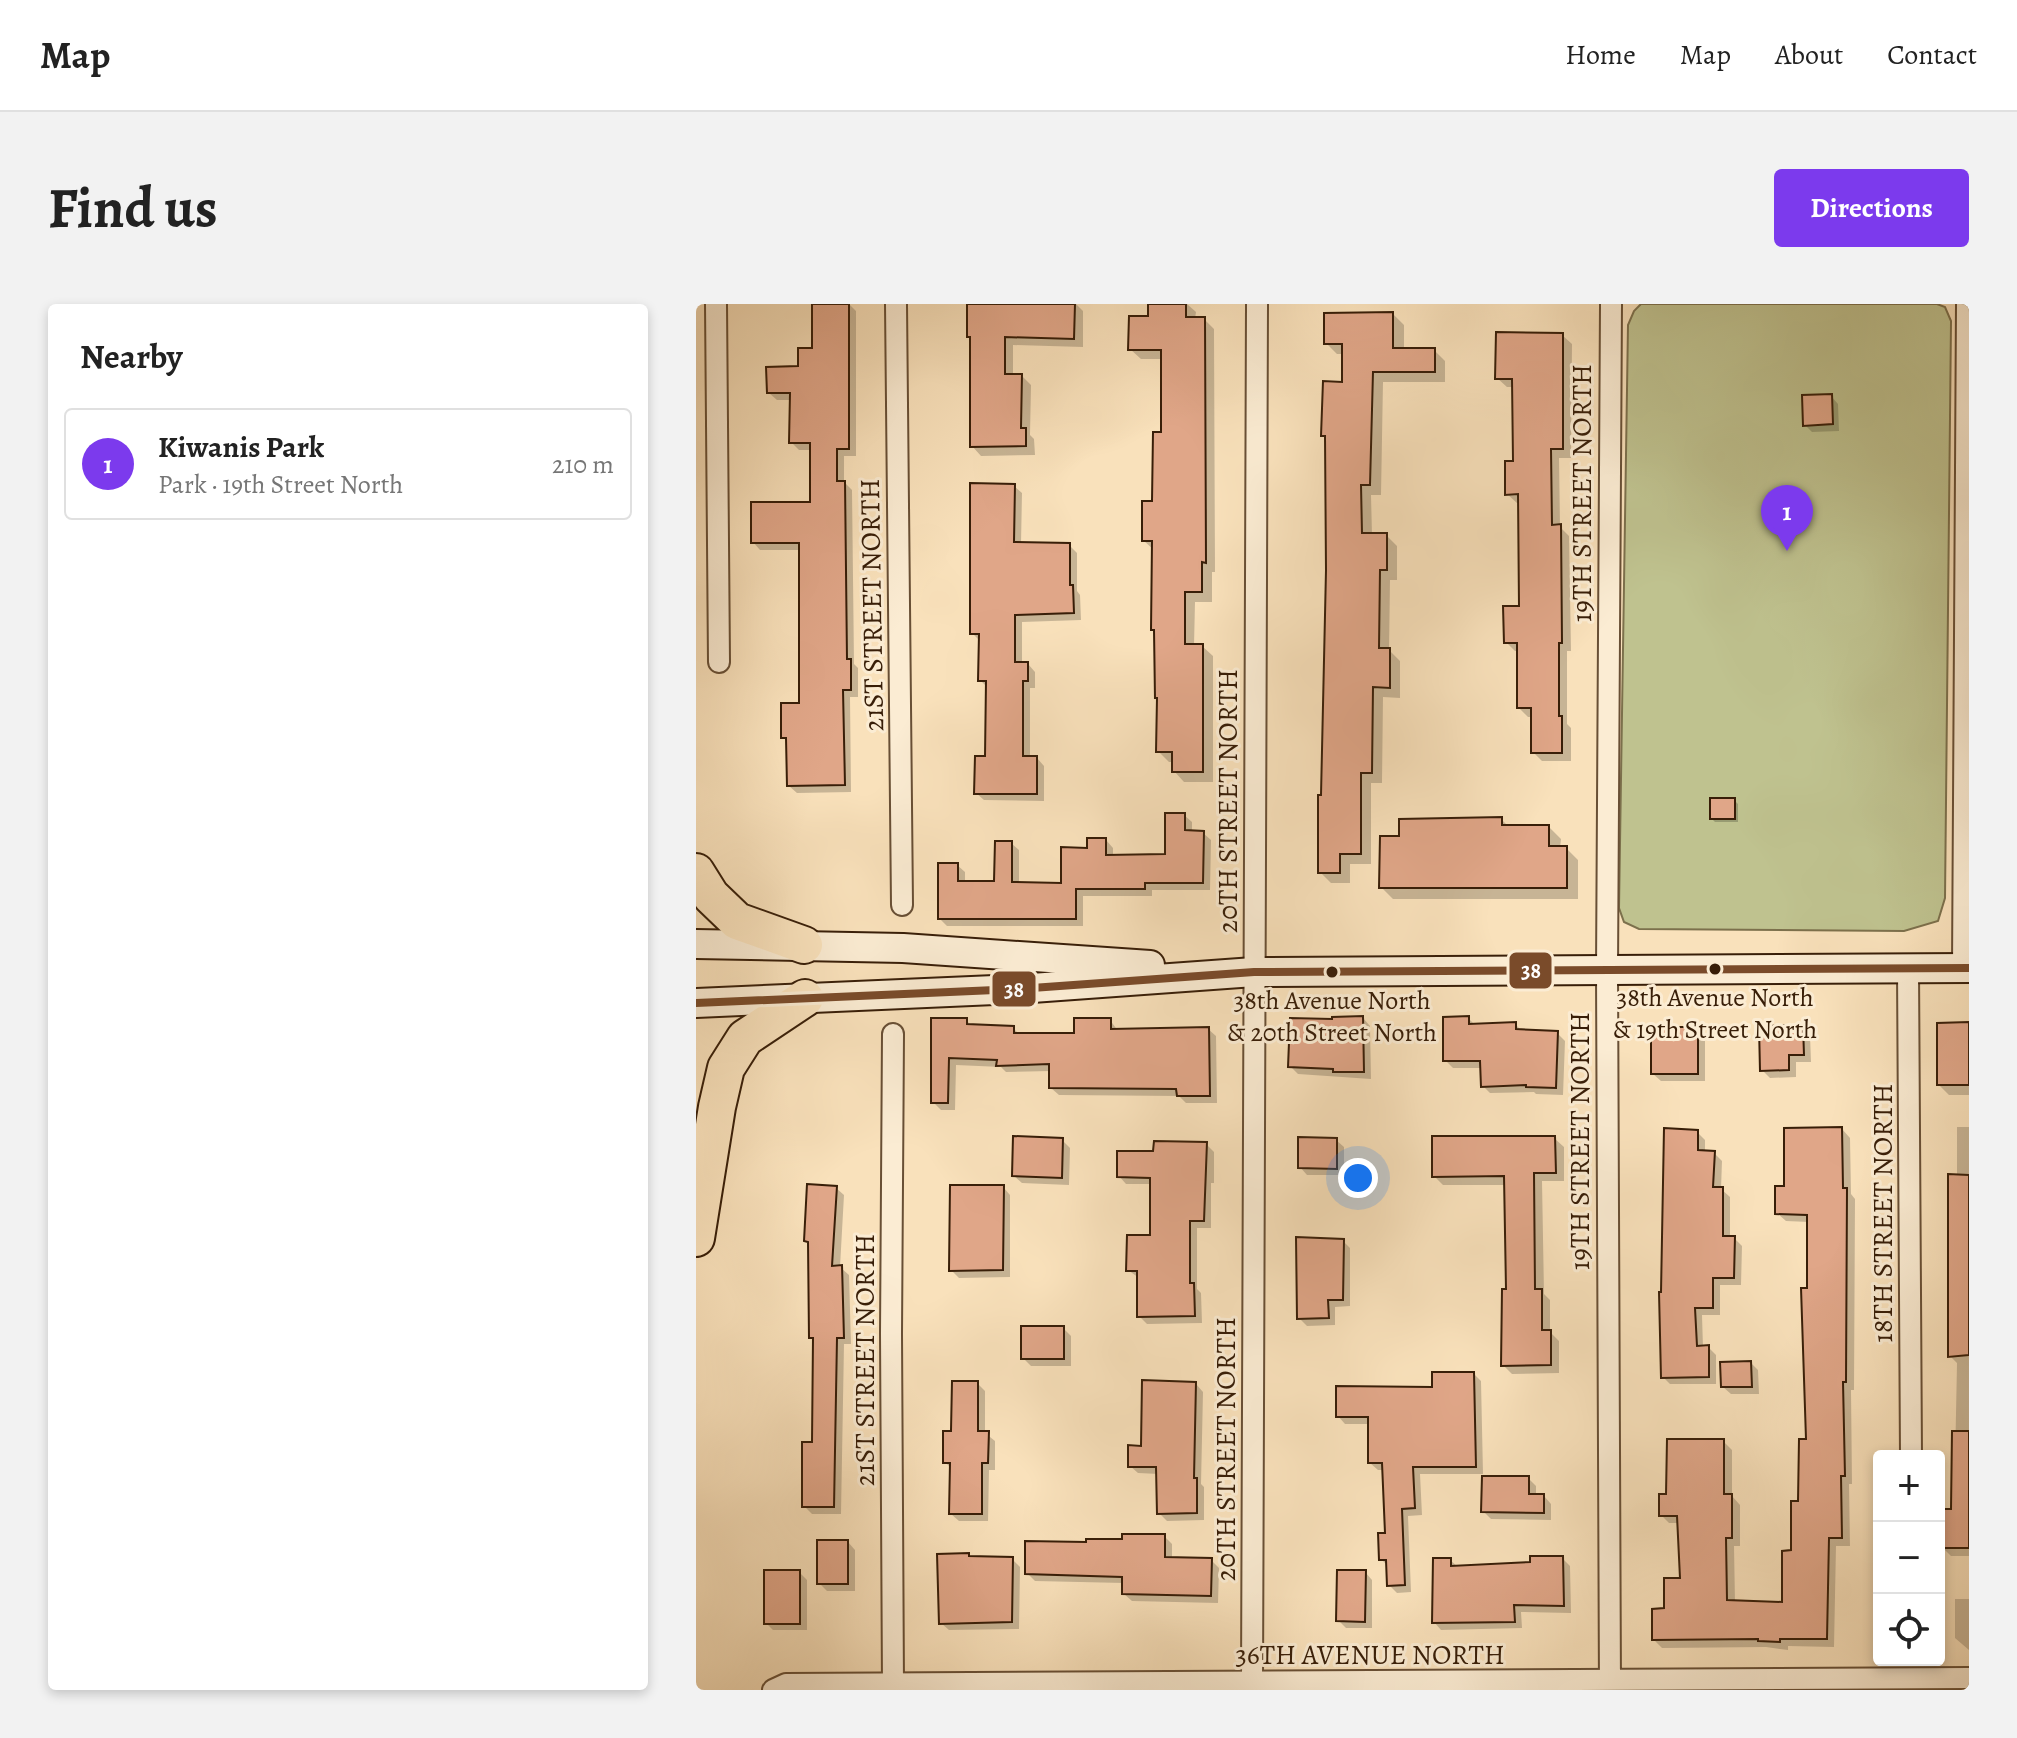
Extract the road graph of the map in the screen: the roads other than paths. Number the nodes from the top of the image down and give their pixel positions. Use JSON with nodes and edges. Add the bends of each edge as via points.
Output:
{"nodes":[{"id":1,"x":716,"y":304,"type":"edge"},
{"id":2,"x":896,"y":304,"type":"edge"},
{"id":3,"x":1257,"y":304,"type":"edge"},
{"id":4,"x":1611,"y":304,"type":"edge"},
{"id":5,"x":1967,"y":304,"type":"edge"},
{"id":6,"x":719,"y":662,"type":"dead end"},
{"id":7,"x":696,"y":872,"type":"edge"},
{"id":8,"x":902,"y":905,"type":"dead end"},
{"id":9,"x":696,"y":944,"type":"edge"},
{"id":10,"x":804,"y":945,"type":"junction"},
{"id":11,"x":1966,"y":968,"type":"edge"},
{"id":12,"x":1908,"y":969,"type":"junction"},
{"id":13,"x":1607,"y":970,"type":"junction"},
{"id":14,"x":1254,"y":972,"type":"junction"},
{"id":15,"x":805,"y":998,"type":"junction"},
{"id":16,"x":696,"y":1003,"type":"edge"},
{"id":17,"x":893,"y":1034,"type":"dead end"},
{"id":18,"x":696,"y":1238,"type":"edge"},
{"id":19,"x":1911,"y":1450,"type":"edge"},
{"id":20,"x":1912,"y":1676,"type":"edge"},
{"id":21,"x":1969,"y":1678,"type":"edge"},
{"id":22,"x":1252,"y":1683,"type":"junction"},
{"id":23,"x":893,"y":1685,"type":"junction"},
{"id":24,"x":1609,"y":1685,"type":"edge"},
{"id":25,"x":1315,"y":1686,"type":"edge"},
{"id":26,"x":1044,"y":1687,"type":"edge"},
{"id":27,"x":773,"y":1690,"type":"edge"}],
"edges":[{"from":1,"to":6,"type":"street"},
{"from":2,"to":8,"type":"street","name":"21ST STREET NORTH"},
{"from":3,"to":14,"type":"street","name":"20TH STREET NORTH"},
{"from":4,"to":13,"type":"street","name":"19TH STREET NORTH"},
{"from":5,"to":11,"type":"street"},
{"from":7,"to":10,"type":"highway","via":[[737,921]]},
{"from":9,"to":10,"type":"main road"},
{"from":10,"to":14,"type":"main road"},
{"from":11,"to":12,"type":"main road"},
{"from":12,"to":13,"type":"main road"},
{"from":12,"to":19,"type":"street","name":"18TH STREET NORTH"},
{"from":13,"to":14,"type":"main road"},
{"from":13,"to":24,"type":"street","name":"19TH STREET NORTH"},
{"from":14,"to":15,"type":"main road"},
{"from":14,"to":22,"type":"street","name":"20TH STREET NORTH"},
{"from":15,"to":16,"type":"main road"},
{"from":15,"to":18,"type":"highway","via":[[745,1038],[726,1068]]},
{"from":17,"to":23,"type":"street","name":"21ST STREET NORTH"},
{"from":20,"to":21,"type":"street","name":"36TH AVENUE NORTH"},
{"from":20,"to":24,"type":"street","name":"36TH AVENUE NORTH"},
{"from":22,"to":25,"type":"street","name":"36TH AVENUE NORTH"},
{"from":22,"to":26,"type":"street","name":"36TH AVENUE NORTH"},
{"from":23,"to":26,"type":"street","name":"36TH AVENUE NORTH"},
{"from":23,"to":27,"type":"street","name":"36TH AVENUE NORTH","via":[[786,1684]]},
{"from":24,"to":25,"type":"street","name":"36TH AVENUE NORTH"}]}
